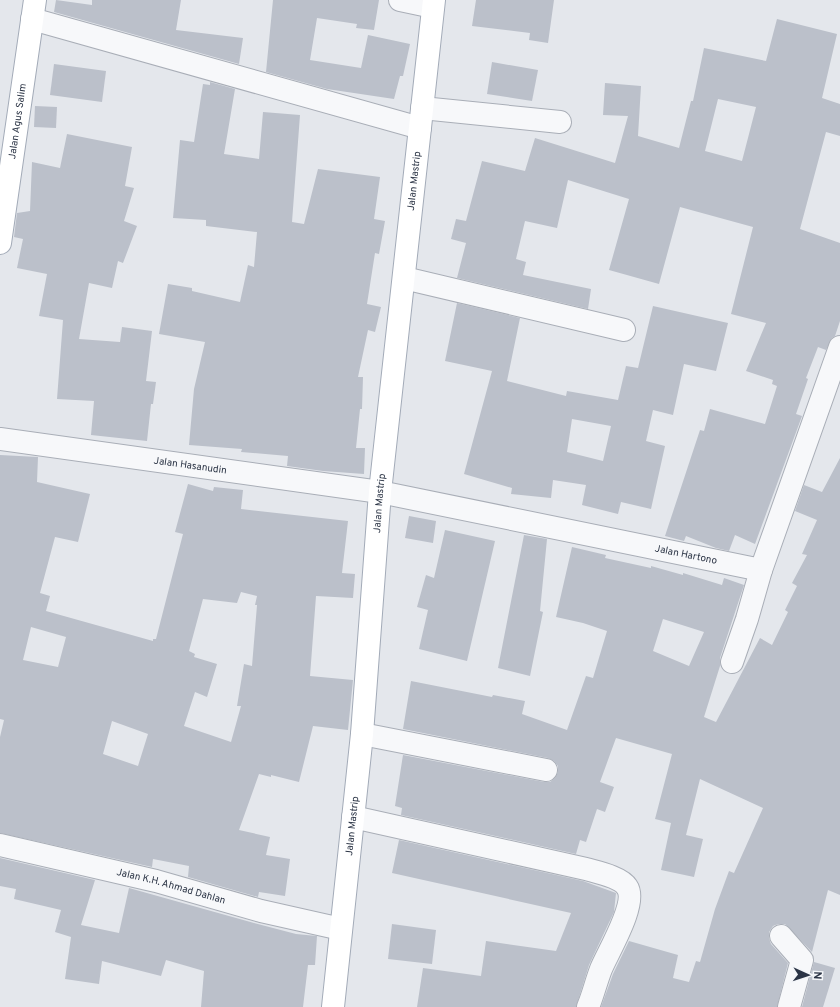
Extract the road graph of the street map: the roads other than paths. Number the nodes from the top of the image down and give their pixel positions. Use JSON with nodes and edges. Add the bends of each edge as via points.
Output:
{"nodes":[{"id":1,"x":400,"y":0,"type":"edge"},
{"id":2,"x":433,"y":4,"type":"edge"},
{"id":3,"x":33,"y":10,"type":"edge"},
{"id":4,"x":421,"y":118,"type":"junction"},
{"id":5,"x":560,"y":122,"type":"dead end"},
{"id":6,"x":4,"y":187,"type":"edge"},
{"id":7,"x":0,"y":243,"type":"edge"},
{"id":8,"x":404,"y":278,"type":"junction"},
{"id":9,"x":624,"y":330,"type":"dead end"},
{"id":10,"x":840,"y":347,"type":"edge"},
{"id":11,"x":833,"y":387,"type":"edge"},
{"id":12,"x":0,"y":440,"type":"edge"},
{"id":13,"x":380,"y":492,"type":"junction"},
{"id":14,"x":761,"y":570,"type":"junction"},
{"id":15,"x":732,"y":662,"type":"dead end"},
{"id":16,"x":362,"y":734,"type":"junction"},
{"id":17,"x":546,"y":770,"type":"dead end"},
{"id":18,"x":353,"y":817,"type":"junction"},
{"id":19,"x":0,"y":845,"type":"edge"},
{"id":20,"x":341,"y":929,"type":"junction"},
{"id":21,"x":781,"y":936,"type":"dead end"},
{"id":22,"x":333,"y":1007,"type":"edge"},
{"id":23,"x":588,"y":1007,"type":"edge"},
{"id":24,"x":789,"y":1007,"type":"edge"}],
"edges":[{"from":1,"to":2,"type":"street"},
{"from":2,"to":4,"type":"main road","name":"Jalan Mastrip"},
{"from":3,"to":4,"type":"street"},
{"from":3,"to":6,"type":"main road","name":"Jalan Agus Salim"},
{"from":4,"to":5,"type":"street"},
{"from":4,"to":8,"type":"main road","name":"Jalan Mastrip"},
{"from":6,"to":7,"type":"main road","name":"Jalan Agus Salim"},
{"from":8,"to":9,"type":"street"},
{"from":8,"to":13,"type":"main road","name":"Jalan Mastrip"},
{"from":10,"to":11,"type":"street"},
{"from":11,"to":14,"type":"street"},
{"from":12,"to":13,"type":"street","name":"Jalan Hasanudin"},
{"from":13,"to":14,"type":"street","name":"Jalan Hartono"},
{"from":13,"to":16,"type":"main road","name":"Jalan Mastrip"},
{"from":14,"to":15,"type":"street"},
{"from":16,"to":17,"type":"street"},
{"from":16,"to":18,"type":"main road","name":"Jalan Mastrip"},
{"from":18,"to":20,"type":"main road","name":"Jalan Mastrip"},
{"from":18,"to":23,"type":"street","via":[[586,869],[622,882],[628,888],[626,911]]},
{"from":19,"to":20,"type":"street","name":"Jalan K.H. Ahmad Dahlan","via":[[156,881],[261,911]]},
{"from":20,"to":22,"type":"main road","name":"Jalan Mastrip"},
{"from":21,"to":24,"type":"street","via":[[802,960]]}]}
